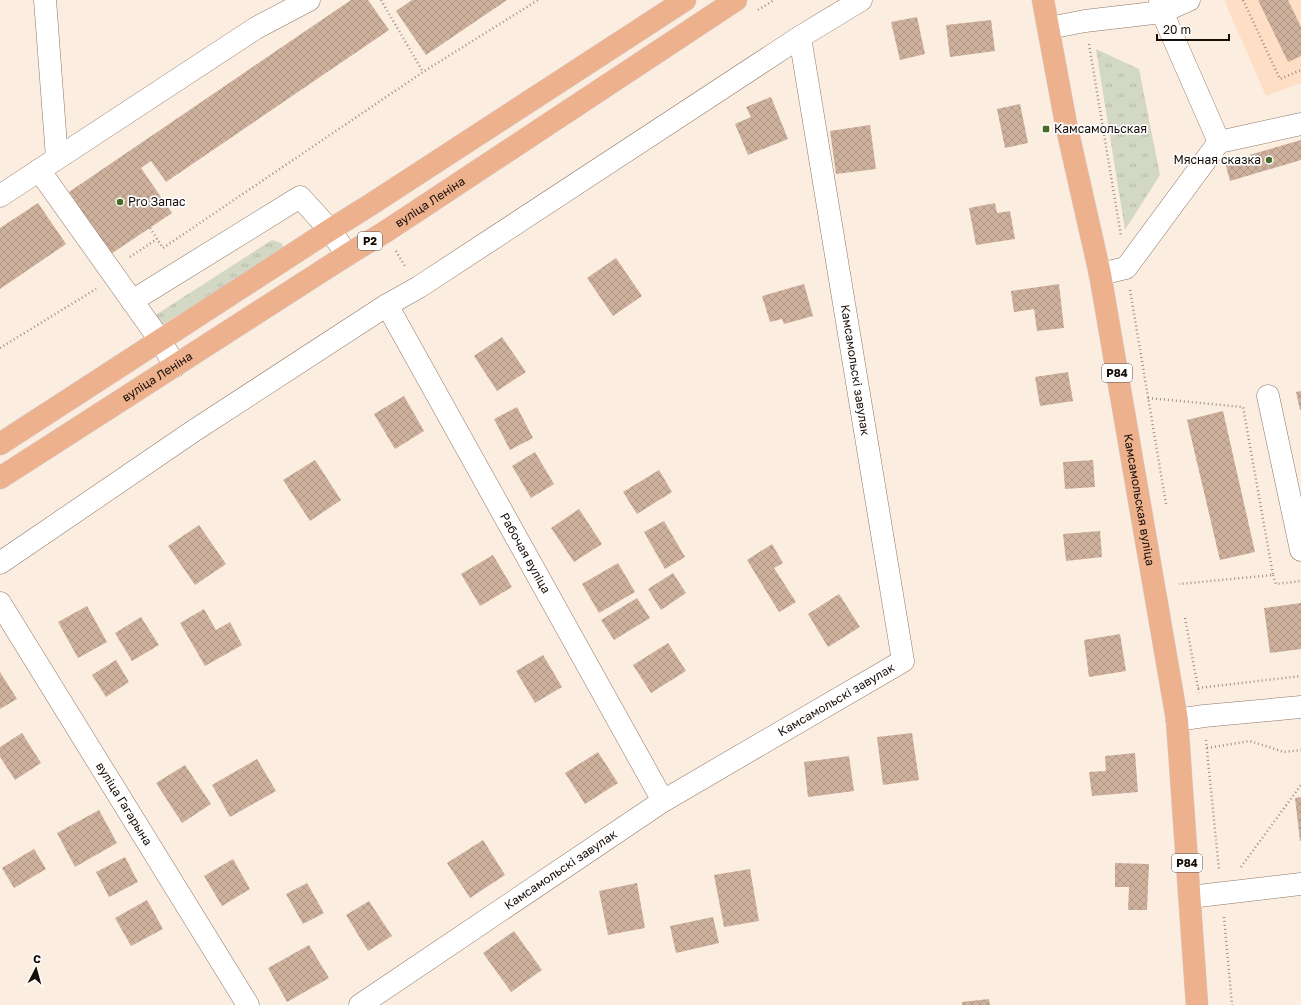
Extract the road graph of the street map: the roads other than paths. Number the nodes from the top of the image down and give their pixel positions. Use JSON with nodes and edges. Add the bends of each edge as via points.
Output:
{"nodes":[{"id":1,"x":45,"y":0,"type":"edge"},
{"id":2,"x":310,"y":0,"type":"edge"},
{"id":3,"x":685,"y":0,"type":"edge"},
{"id":4,"x":736,"y":0,"type":"edge"},
{"id":5,"x":862,"y":0,"type":"edge"},
{"id":6,"x":1043,"y":0,"type":"edge"},
{"id":7,"x":1189,"y":0,"type":"edge"},
{"id":8,"x":1161,"y":6,"type":"edge"},
{"id":9,"x":1049,"y":28,"type":"junction"},
{"id":10,"x":800,"y":37,"type":"junction"},
{"id":11,"x":1301,"y":124,"type":"edge"},
{"id":12,"x":1219,"y":142,"type":"junction"},
{"id":13,"x":57,"y":158,"type":"junction"},
{"id":14,"x":39,"y":170,"type":"junction"},
{"id":15,"x":0,"y":196,"type":"edge"},
{"id":16,"x":330,"y":230,"type":"junction"},
{"id":17,"x":347,"y":255,"type":"junction"},
{"id":18,"x":1100,"y":274,"type":"junction"},
{"id":19,"x":132,"y":301,"type":"junction"},
{"id":20,"x":387,"y":305,"type":"junction"},
{"id":21,"x":160,"y":340,"type":"junction"},
{"id":22,"x":175,"y":366,"type":"junction"},
{"id":23,"x":1268,"y":396,"type":"dead end"},
{"id":24,"x":0,"y":444,"type":"edge"},
{"id":25,"x":0,"y":478,"type":"edge"},
{"id":26,"x":1301,"y":550,"type":"edge"},
{"id":27,"x":0,"y":563,"type":"edge"},
{"id":28,"x":0,"y":603,"type":"edge"},
{"id":29,"x":1301,"y":707,"type":"edge"},
{"id":30,"x":1177,"y":720,"type":"junction"},
{"id":31,"x":663,"y":801,"type":"junction"},
{"id":32,"x":1301,"y":884,"type":"edge"},
{"id":33,"x":1190,"y":897,"type":"junction"},
{"id":34,"x":248,"y":1005,"type":"edge"},
{"id":35,"x":360,"y":1005,"type":"edge"},
{"id":36,"x":1197,"y":1005,"type":"edge"}],
"edges":[{"from":1,"to":13,"type":"street"},
{"from":2,"to":13,"type":"street","via":[[256,28]]},
{"from":3,"to":16,"type":"main road","number":"Р2"},
{"from":4,"to":17,"type":"main road","name":"вуліца Леніна","number":"Р2"},
{"from":5,"to":10,"type":"street"},
{"from":6,"to":9,"type":"main road","name":"Камсамольская вуліца","number":"Р84"},
{"from":7,"to":8,"type":"street"},
{"from":8,"to":9,"type":"street"},
{"from":8,"to":12,"type":"street"},
{"from":9,"to":18,"type":"main road","name":"Камсамольская вуліца","number":"Р84","via":[[1066,124]]},
{"from":10,"to":20,"type":"street"},
{"from":10,"to":31,"type":"street","name":"Камсамольскі завулак","via":[[903,661]]},
{"from":11,"to":12,"type":"street"},
{"from":12,"to":18,"type":"street","via":[[1126,268]]},
{"from":13,"to":14,"type":"street"},
{"from":14,"to":15,"type":"street"},
{"from":14,"to":19,"type":"street"},
{"from":16,"to":17,"type":"street"},
{"from":16,"to":19,"type":"street","via":[[300,197]]},
{"from":16,"to":21,"type":"main road","number":"Р2"},
{"from":17,"to":22,"type":"main road","name":"вуліца Леніна","number":"Р2"},
{"from":18,"to":30,"type":"main road","name":"Камсамольская вуліца","number":"Р84"},
{"from":19,"to":21,"type":"street"},
{"from":20,"to":27,"type":"street","via":[[195,430]]},
{"from":20,"to":31,"type":"street","name":"Рабочая вуліца"},
{"from":21,"to":22,"type":"street"},
{"from":21,"to":24,"type":"main road","number":"Р2"},
{"from":22,"to":25,"type":"main road","name":"вуліца Леніна","number":"Р2"},
{"from":23,"to":26,"type":"street"},
{"from":28,"to":34,"type":"street","name":"вуліца Гагарына"},
{"from":29,"to":30,"type":"street"},
{"from":30,"to":33,"type":"main road","name":"Камсамольская вуліца","number":"Р84"},
{"from":31,"to":35,"type":"street","name":"Камсамольскі завулак"},
{"from":32,"to":33,"type":"street"},
{"from":33,"to":36,"type":"main road","name":"Камсамольская вуліца","number":"Р84"}]}
